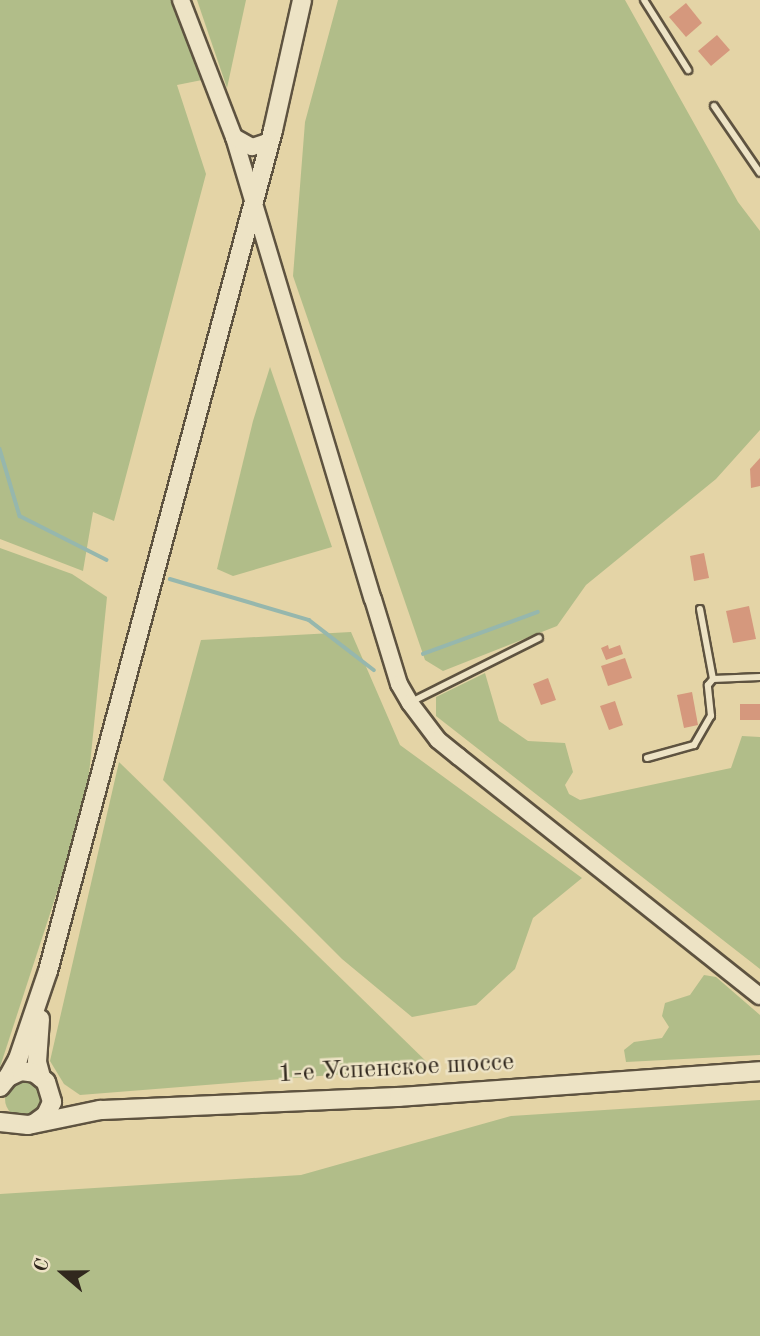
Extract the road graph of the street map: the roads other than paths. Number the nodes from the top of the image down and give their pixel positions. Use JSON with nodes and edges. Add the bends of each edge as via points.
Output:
{"nodes":[{"id":1,"x":181,"y":0,"type":"edge"},
{"id":2,"x":302,"y":0,"type":"edge"},
{"id":3,"x":644,"y":0,"type":"edge"},
{"id":4,"x":688,"y":70,"type":"dead end"},
{"id":5,"x":714,"y":106,"type":"dead end"},
{"id":6,"x":234,"y":137,"type":"junction"},
{"id":7,"x":270,"y":141,"type":"junction"},
{"id":8,"x":760,"y":173,"type":"edge"},
{"id":9,"x":253,"y":201,"type":"junction"},
{"id":10,"x":236,"y":258,"type":"junction"},
{"id":11,"x":272,"y":262,"type":"junction"},
{"id":12,"x":700,"y":608,"type":"dead end"},
{"id":13,"x":539,"y":638,"type":"dead end"},
{"id":14,"x":760,"y":677,"type":"edge"},
{"id":15,"x":713,"y":679,"type":"junction"},
{"id":16,"x":410,"y":703,"type":"junction"},
{"id":17,"x":647,"y":758,"type":"dead end"},
{"id":18,"x":48,"y":971,"type":"junction"},
{"id":19,"x":760,"y":996,"type":"edge"},
{"id":20,"x":760,"y":1071,"type":"edge"},
{"id":21,"x":4,"y":1082,"type":"edge"},
{"id":22,"x":46,"y":1082,"type":"junction"},
{"id":23,"x":0,"y":1109,"type":"edge"},
{"id":24,"x":100,"y":1110,"type":"junction"},
{"id":25,"x":7,"y":1123,"type":"edge"},
{"id":26,"x":35,"y":1123,"type":"junction"}],
"edges":[{"from":1,"to":6,"type":"street"},
{"from":2,"to":7,"type":"main road"},
{"from":3,"to":4,"type":"lane"},
{"from":5,"to":8,"type":"lane"},
{"from":6,"to":7,"type":"street","via":[[252,147]]},
{"from":6,"to":9,"type":"street"},
{"from":7,"to":9,"type":"main road"},
{"from":9,"to":10,"type":"main road"},
{"from":9,"to":11,"type":"street"},
{"from":10,"to":11,"type":"street","via":[[251,251]]},
{"from":10,"to":18,"type":"main road"},
{"from":11,"to":16,"type":"street","via":[[380,623]]},
{"from":12,"to":15,"type":"lane"},
{"from":13,"to":16,"type":"lane"},
{"from":14,"to":15,"type":"lane"},
{"from":15,"to":17,"type":"lane","via":[[708,685],[711,716],[694,745]]},
{"from":16,"to":19,"type":"street","via":[[438,740]]},
{"from":18,"to":21,"type":"main road","via":[[18,1059]]},
{"from":18,"to":22,"type":"main road","via":[[37,1034],[37,1062]]},
{"from":20,"to":24,"type":"main road","name":"1-е Успенское шоссе","via":[[412,1096]]},
{"from":21,"to":22,"type":"main road","via":[[21,1071]]},
{"from":22,"to":24,"type":"main road","via":[[75,1106]]},
{"from":22,"to":26,"type":"main road","via":[[50,1109]]},
{"from":23,"to":25,"type":"main road","name":"1-е Успенское шоссе"},
{"from":24,"to":26,"type":"main road","name":"1-е Успенское шоссе"},
{"from":25,"to":26,"type":"main road","name":"1-е Успенское шоссе"}]}
